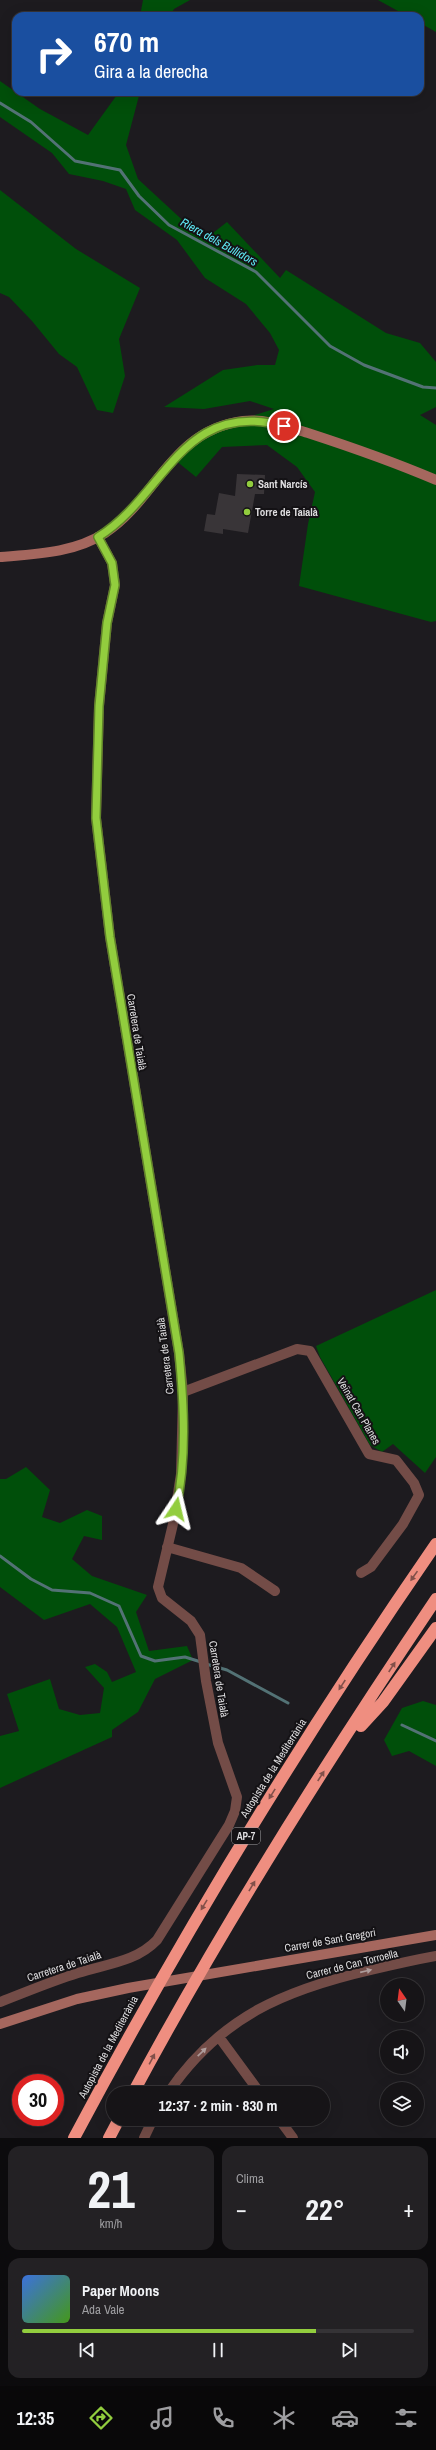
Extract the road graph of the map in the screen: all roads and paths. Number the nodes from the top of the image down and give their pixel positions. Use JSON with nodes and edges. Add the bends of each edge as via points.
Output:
{"nodes":[{"id":1,"x":436,"y":480,"type":"edge"},
{"id":2,"x":98,"y":537,"type":"junction"},
{"id":3,"x":0,"y":557,"type":"edge"},
{"id":4,"x":182,"y":1392,"type":"junction"},
{"id":5,"x":436,"y":1544,"type":"edge"},
{"id":6,"x":167,"y":1547,"type":"junction"},
{"id":7,"x":361,"y":1573,"type":"dead end"},
{"id":8,"x":275,"y":1591,"type":"dead end"},
{"id":9,"x":436,"y":1599,"type":"edge"},
{"id":10,"x":436,"y":1628,"type":"edge"},
{"id":11,"x":339,"y":1748,"type":"junction"},
{"id":12,"x":436,"y":1935,"type":"edge"},
{"id":13,"x":436,"y":1956,"type":"edge"},
{"id":14,"x":0,"y":2002,"type":"edge"},
{"id":15,"x":0,"y":2024,"type":"edge"},
{"id":16,"x":219,"y":2037,"type":"junction"},
{"id":17,"x":137,"y":2086,"type":"edge"},
{"id":18,"x":173,"y":2086,"type":"edge"},
{"id":19,"x":255,"y":2086,"type":"edge"},
{"id":20,"x":115,"y":2126,"type":"edge"},
{"id":21,"x":150,"y":2126,"type":"edge"},
{"id":22,"x":284,"y":2126,"type":"edge"},
{"id":23,"x":74,"y":2138,"type":"edge"},
{"id":24,"x":109,"y":2138,"type":"edge"},
{"id":25,"x":144,"y":2138,"type":"edge"},
{"id":26,"x":293,"y":2138,"type":"edge"}],
"edges":[{"from":1,"to":2,"type":"street","via":[[303,432],[269,422],[243,420],[218,427],[183,450],[123,518]]},
{"from":2,"to":3,"type":"street","via":[[65,550]]},
{"from":2,"to":4,"type":"street","name":"Carretera de Taialà","via":[[112,563],[115,585],[107,623],[99,706],[96,818],[110,937],[179,1353]]},
{"from":4,"to":6,"type":"street","name":"Carretera de Taialà","via":[[180,1494]]},
{"from":4,"to":7,"type":"street","name":"Veïnat Can Planes","via":[[298,1349],[310,1351],[369,1454],[396,1460],[414,1483],[419,1495],[403,1524],[371,1567]]},
{"from":5,"to":23,"type":"highway","name":"Autopista de la Mediterrània","number":"AP-7","one_way":true,"via":[[253,1824],[133,2027]]},
{"from":6,"to":8,"type":"street","via":[[241,1568]]},
{"from":6,"to":14,"type":"street","name":"Carretera de Taialà","via":[[160,1572],[159,1591],[168,1604],[194,1624],[200,1636],[220,1753],[237,1792],[234,1815],[156,1940],[148,1948],[133,1957],[78,1973]]},
{"from":11,"to":9,"type":"highway","number":"AP-7","one_way":true},
{"from":10,"to":11,"type":"highway","via":[[383,1702]]},
{"from":17,"to":11,"type":"highway","number":"AP-7","one_way":true,"via":[[214,1949]]},
{"from":12,"to":15,"type":"street","name":"Carrer de Sant Gregori","via":[[128,1988],[77,2000]]},
{"from":16,"to":13,"type":"street","name":"Carrer de Can Torroella","one_way":true,"via":[[254,2011],[291,1993],[324,1981]]},
{"from":18,"to":16,"type":"street","name":"Carrer de Can Torroella","one_way":true,"via":[[192,2062]]},
{"from":16,"to":19,"type":"street"},
{"from":20,"to":24,"type":"highway"},
{"from":21,"to":25,"type":"street"},
{"from":22,"to":26,"type":"street"}]}
